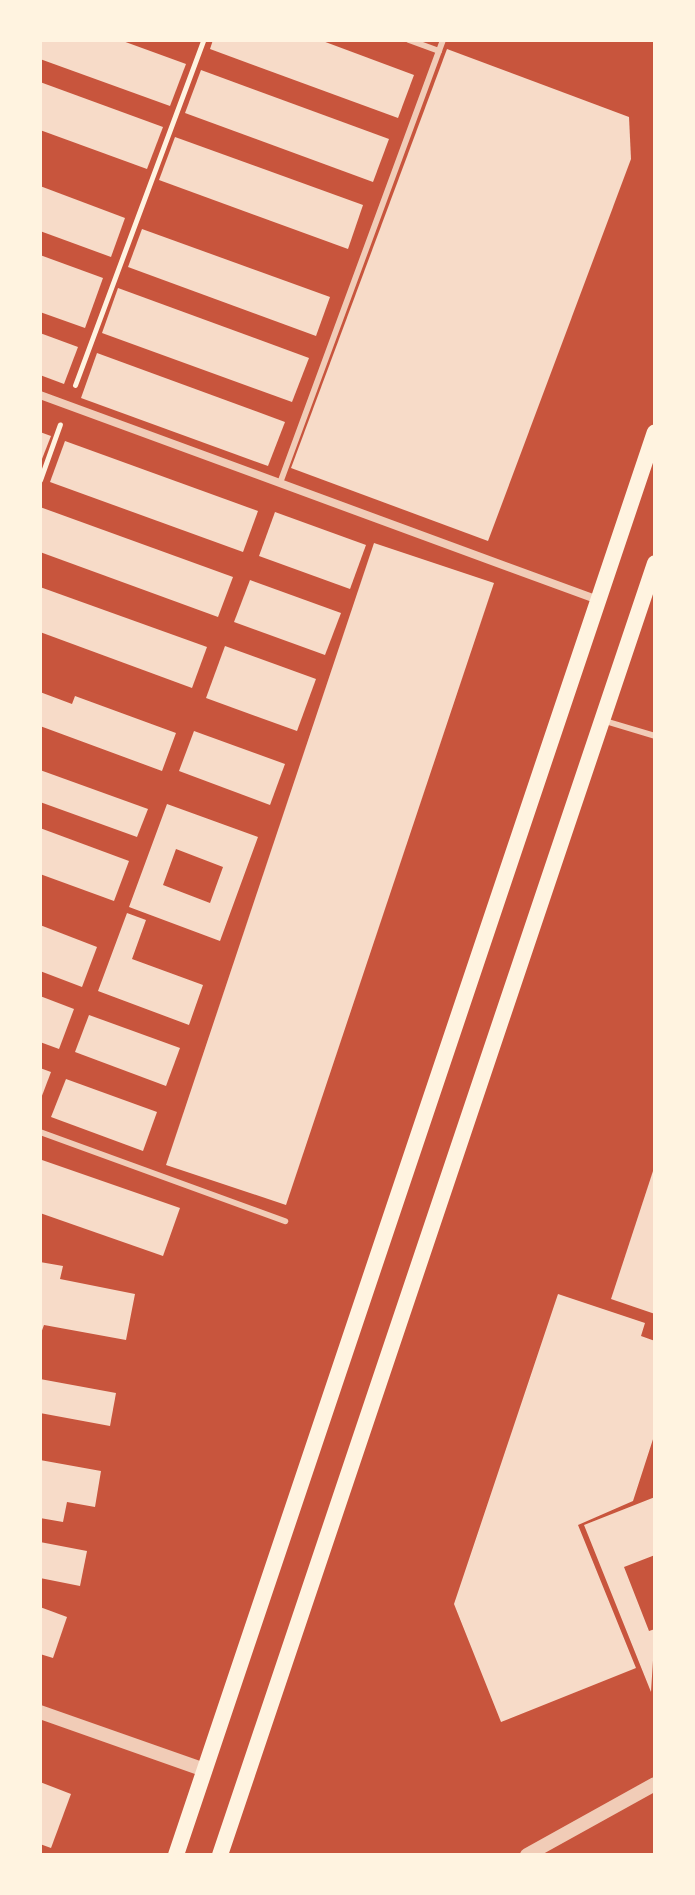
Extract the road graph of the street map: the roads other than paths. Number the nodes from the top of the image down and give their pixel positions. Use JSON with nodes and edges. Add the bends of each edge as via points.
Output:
{"nodes":[{"id":1,"x":409,"y":40,"type":"edge"},
{"id":2,"x":443,"y":40,"type":"edge"},
{"id":3,"x":439,"y":51,"type":"junction"},
{"id":4,"x":40,"y":395,"type":"edge"},
{"id":5,"x":655,"y":432,"type":"edge"},
{"id":6,"x":280,"y":483,"type":"junction"},
{"id":7,"x":655,"y":563,"type":"edge"},
{"id":8,"x":599,"y":600,"type":"junction"},
{"id":9,"x":602,"y":720,"type":"junction"},
{"id":10,"x":655,"y":736,"type":"edge"},
{"id":11,"x":40,"y":1132,"type":"edge"},
{"id":12,"x":285,"y":1221,"type":"dead end"},
{"id":13,"x":40,"y":1712,"type":"edge"},
{"id":14,"x":205,"y":1770,"type":"junction"},
{"id":15,"x":655,"y":1784,"type":"edge"},
{"id":16,"x":176,"y":1855,"type":"edge"},
{"id":17,"x":220,"y":1855,"type":"edge"},
{"id":18,"x":527,"y":1855,"type":"edge"}],
"edges":[{"from":1,"to":3,"type":"lane"},
{"from":2,"to":3,"type":"lane"},
{"from":3,"to":6,"type":"lane"},
{"from":4,"to":6,"type":"street"},
{"from":5,"to":8,"type":"main road"},
{"from":6,"to":8,"type":"street"},
{"from":7,"to":9,"type":"main road"},
{"from":8,"to":14,"type":"main road"},
{"from":9,"to":10,"type":"lane"},
{"from":9,"to":17,"type":"main road"},
{"from":11,"to":12,"type":"lane"},
{"from":13,"to":14,"type":"street"},
{"from":14,"to":16,"type":"main road"},
{"from":15,"to":18,"type":"street"}]}
